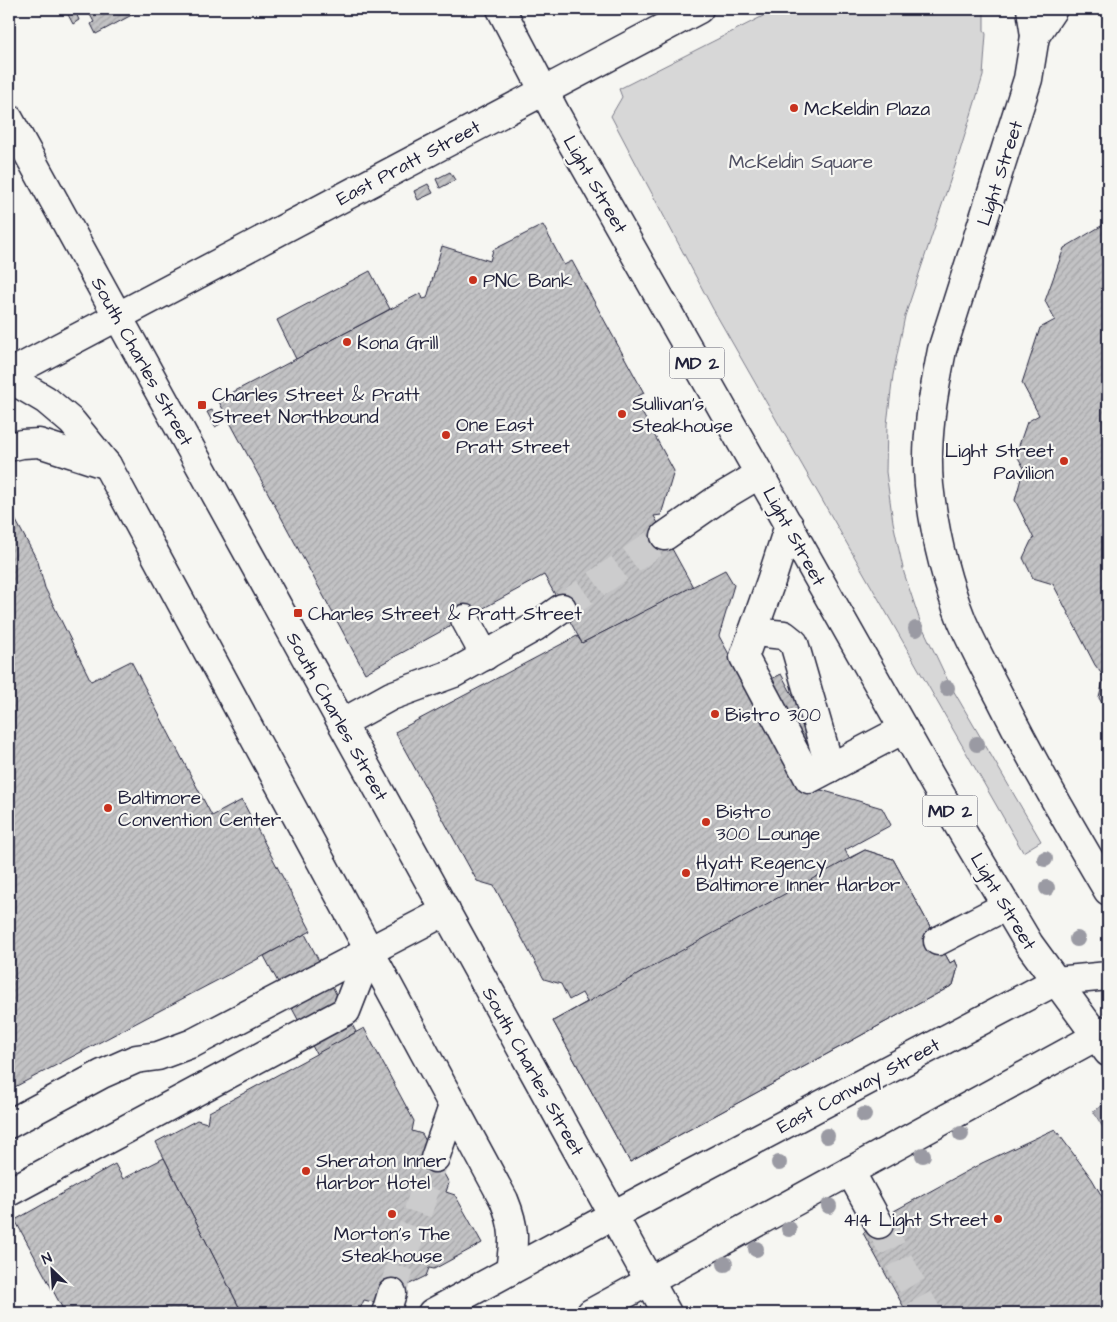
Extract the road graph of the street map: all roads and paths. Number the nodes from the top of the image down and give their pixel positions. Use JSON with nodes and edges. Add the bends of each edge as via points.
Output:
{"nodes":[{"id":1,"x":501,"y":9,"type":"edge"},
{"id":2,"x":699,"y":9,"type":"edge"},
{"id":3,"x":1031,"y":9,"type":"edge"},
{"id":4,"x":1053,"y":9,"type":"edge"},
{"id":5,"x":1035,"y":36,"type":"junction"},
{"id":6,"x":544,"y":90,"type":"junction"},
{"id":7,"x":9,"y":119,"type":"edge"},
{"id":8,"x":118,"y":316,"type":"junction"},
{"id":9,"x":9,"y":376,"type":"edge"},
{"id":10,"x":9,"y":447,"type":"edge"},
{"id":11,"x":107,"y":465,"type":"junction"},
{"id":12,"x":760,"y":474,"type":"junction"},
{"id":13,"x":789,"y":525,"type":"junction"},
{"id":14,"x":665,"y":536,"type":"tunnel mouth"},
{"id":15,"x":562,"y":608,"type":"tunnel mouth"},
{"id":16,"x":465,"y":619,"type":"dead end"},
{"id":17,"x":753,"y":632,"type":"junction"},
{"id":18,"x":485,"y":656,"type":"junction"},
{"id":19,"x":342,"y":723,"type":"junction"},
{"id":20,"x":904,"y":729,"type":"junction"},
{"id":21,"x":830,"y":768,"type":"junction"},
{"id":22,"x":1108,"y":891,"type":"edge"},
{"id":23,"x":1006,"y":906,"type":"junction"},
{"id":24,"x":446,"y":911,"type":"junction"},
{"id":25,"x":938,"y":941,"type":"dead end"},
{"id":26,"x":369,"y":952,"type":"junction"},
{"id":27,"x":1108,"y":976,"type":"edge"},
{"id":28,"x":1056,"y":981,"type":"junction"},
{"id":29,"x":1104,"y":1040,"type":"edge"},
{"id":30,"x":453,"y":1106,"type":"junction"},
{"id":31,"x":9,"y":1124,"type":"edge"},
{"id":32,"x":435,"y":1158,"type":"tunnel mouth"},
{"id":33,"x":850,"y":1171,"type":"junction"},
{"id":34,"x":9,"y":1192,"type":"edge"},
{"id":35,"x":614,"y":1215,"type":"junction"},
{"id":36,"x":879,"y":1224,"type":"tunnel mouth"},
{"id":37,"x":510,"y":1271,"type":"junction"},
{"id":38,"x":650,"y":1281,"type":"junction"},
{"id":39,"x":432,"y":1313,"type":"edge"},
{"id":40,"x":591,"y":1313,"type":"edge"},
{"id":41,"x":667,"y":1313,"type":"edge"}],
"edges":[{"from":1,"to":6,"type":"main road","name":"Light Street","number":"MD 2"},
{"from":2,"to":6,"type":"main road","name":"East Pratt Street"},
{"from":3,"to":5,"type":"main road","name":"Light Street"},
{"from":4,"to":5,"type":"main road"},
{"from":5,"to":22,"type":"main road","name":"Light Street","via":[[1018,113],[942,350],[928,438],[929,483],[940,551],[963,622],[1039,773]]},
{"from":6,"to":8,"type":"main road","name":"East Pratt Street"},
{"from":6,"to":12,"type":"main road","name":"Light Street","number":"MD 2"},
{"from":7,"to":8,"type":"main road","name":"South Charles Street"},
{"from":8,"to":9,"type":"main road","name":"East Pratt Street"},
{"from":8,"to":19,"type":"main road","name":"South Charles Street"},
{"from":9,"to":11,"type":"main road","via":[[72,422]]},
{"from":10,"to":11,"type":"main road","via":[[39,443]]},
{"from":11,"to":26,"type":"main road"},
{"from":12,"to":13,"type":"main road","name":"Light Street","number":"MD 2"},
{"from":12,"to":14,"type":"main road"},
{"from":13,"to":17,"type":"main road"},
{"from":13,"to":20,"type":"main road","name":"Light Street","number":"MD 2"},
{"from":15,"to":18,"type":"main road"},
{"from":16,"to":18,"type":"main road"},
{"from":17,"to":21,"type":"main road","via":[[784,634],[794,643]]},
{"from":17,"to":21,"type":"main road","via":[[744,657],[809,779]]},
{"from":18,"to":19,"type":"main road","via":[[454,673],[391,696]]},
{"from":19,"to":24,"type":"main road","name":"South Charles Street"},
{"from":20,"to":21,"type":"main road"},
{"from":20,"to":23,"type":"main road","name":"Light Street","number":"MD 2"},
{"from":23,"to":25,"type":"main road"},
{"from":23,"to":28,"type":"main road","name":"Light Street","number":"MD 2"},
{"from":24,"to":26,"type":"main road"},
{"from":24,"to":35,"type":"main road","name":"South Charles Street"},
{"from":26,"to":30,"type":"main road"},
{"from":26,"to":31,"type":"main road","via":[[193,1043],[158,1056],[136,1059]]},
{"from":26,"to":34,"type":"main road","via":[[346,1012]]},
{"from":27,"to":28,"type":"main road","name":"East Conway Street"},
{"from":28,"to":29,"type":"main road","name":"Light Street","number":"MD 2"},
{"from":28,"to":35,"type":"main road","name":"East Conway Street"},
{"from":29,"to":33,"type":"main road"},
{"from":30,"to":32,"type":"main road"},
{"from":30,"to":37,"type":"main road","via":[[513,1221]]},
{"from":33,"to":36,"type":"main road"},
{"from":33,"to":38,"type":"main road"},
{"from":35,"to":37,"type":"main road","name":"East Conway Street"},
{"from":35,"to":38,"type":"main road","name":"South Charles Street"},
{"from":37,"to":39,"type":"main road","name":"East Conway Street"},
{"from":38,"to":40,"type":"main road"},
{"from":38,"to":41,"type":"main road","name":"South Charles Street"}]}
